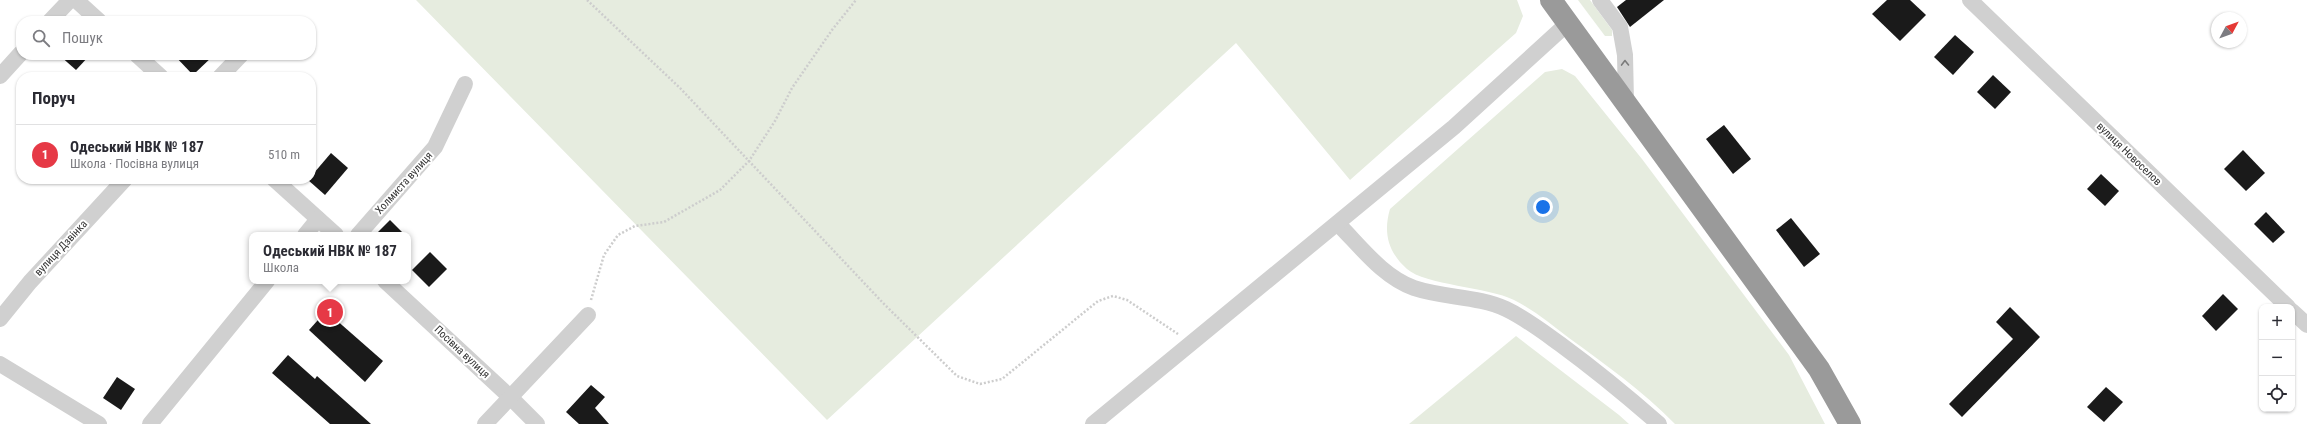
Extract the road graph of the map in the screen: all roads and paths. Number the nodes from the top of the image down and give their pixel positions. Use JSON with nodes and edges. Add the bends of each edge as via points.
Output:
{"nodes":[{"id":1,"x":70,"y":0,"type":"edge"},
{"id":2,"x":76,"y":0,"type":"edge"},
{"id":3,"x":587,"y":0,"type":"edge"},
{"id":4,"x":856,"y":0,"type":"edge"},
{"id":5,"x":1551,"y":0,"type":"edge"},
{"id":6,"x":1600,"y":0,"type":"edge"},
{"id":7,"x":1970,"y":0,"type":"edge"},
{"id":8,"x":55,"y":16,"type":"edge"},
{"id":9,"x":94,"y":16,"type":"edge"},
{"id":10,"x":1568,"y":23,"type":"junction"},
{"id":11,"x":16,"y":58,"type":"edge"},
{"id":12,"x":142,"y":60,"type":"edge"},
{"id":13,"x":236,"y":60,"type":"edge"},
{"id":14,"x":156,"y":72,"type":"edge"},
{"id":15,"x":225,"y":72,"type":"edge"},
{"id":16,"x":0,"y":76,"type":"edge"},
{"id":17,"x":465,"y":84,"type":"dead end"},
{"id":18,"x":1626,"y":102,"type":"junction"},
{"id":19,"x":749,"y":161,"type":"junction"},
{"id":20,"x":120,"y":184,"type":"edge"},
{"id":21,"x":280,"y":184,"type":"edge"},
{"id":22,"x":318,"y":219,"type":"junction"},
{"id":23,"x":1338,"y":224,"type":"junction"},
{"id":24,"x":307,"y":232,"type":"edge"},
{"id":25,"x":333,"y":232,"type":"edge"},
{"id":26,"x":361,"y":232,"type":"edge"},
{"id":27,"x":265,"y":284,"type":"edge"},
{"id":28,"x":388,"y":284,"type":"edge"},
{"id":29,"x":2285,"y":304,"type":"edge"},
{"id":30,"x":2295,"y":314,"type":"edge"},
{"id":31,"x":588,"y":315,"type":"joint"},
{"id":32,"x":0,"y":319,"type":"edge"},
{"id":33,"x":2307,"y":325,"type":"edge"},
{"id":34,"x":1192,"y":344,"type":"junction"},
{"id":35,"x":0,"y":364,"type":"edge"},
{"id":36,"x":510,"y":397,"type":"junction"},
{"id":37,"x":99,"y":424,"type":"edge"},
{"id":38,"x":150,"y":424,"type":"edge"},
{"id":39,"x":484,"y":424,"type":"edge"},
{"id":40,"x":536,"y":424,"type":"edge"},
{"id":41,"x":1093,"y":424,"type":"edge"},
{"id":42,"x":1659,"y":424,"type":"edge"},
{"id":43,"x":1850,"y":424,"type":"edge"}],
"edges":[{"from":1,"to":8,"type":"street"},
{"from":2,"to":9,"type":"street"},
{"from":3,"to":19,"type":"path","via":[[680,88]]},
{"from":4,"to":19,"type":"path","via":[[792,88],[776,121]]},
{"from":5,"to":10,"type":"highway"},
{"from":18,"to":6,"type":"street","one_way":true,"via":[[1625,55],[1620,27]]},
{"from":7,"to":29,"type":"street","name":"вулиця Новоселов"},
{"from":10,"to":18,"type":"highway"},
{"from":10,"to":23,"type":"street","via":[[1454,127]]},
{"from":11,"to":16,"type":"street"},
{"from":12,"to":14,"type":"street"},
{"from":13,"to":15,"type":"street"},
{"from":17,"to":26,"type":"street","name":"Холмиста вулиця","via":[[435,147]]},
{"from":18,"to":43,"type":"highway","via":[[1819,369]]},
{"from":19,"to":31,"type":"path","via":[[720,190],[664,222],[635,226],[618,235],[604,254]]},
{"from":19,"to":34,"type":"path","via":[[884,304],[957,376],[980,384],[1002,378],[1098,301],[1113,296],[1127,300]]},
{"from":20,"to":32,"type":"street","name":"вулиця Дзвінка","via":[[30,282]]},
{"from":21,"to":22,"type":"street"},
{"from":22,"to":24,"type":"street"},
{"from":22,"to":25,"type":"street"},
{"from":23,"to":34,"type":"street"},
{"from":23,"to":42,"type":"street","via":[[1386,272],[1401,282],[1415,288],[1498,306],[1527,320],[1578,357]]},
{"from":27,"to":38,"type":"street"},
{"from":28,"to":36,"type":"street","name":"Посівна вулиця"},
{"from":30,"to":33,"type":"street"},
{"from":31,"to":36,"type":"street"},
{"from":34,"to":41,"type":"street"},
{"from":35,"to":37,"type":"street"},
{"from":36,"to":39,"type":"street"},
{"from":36,"to":40,"type":"street","name":"Посівна вулиця"}]}
